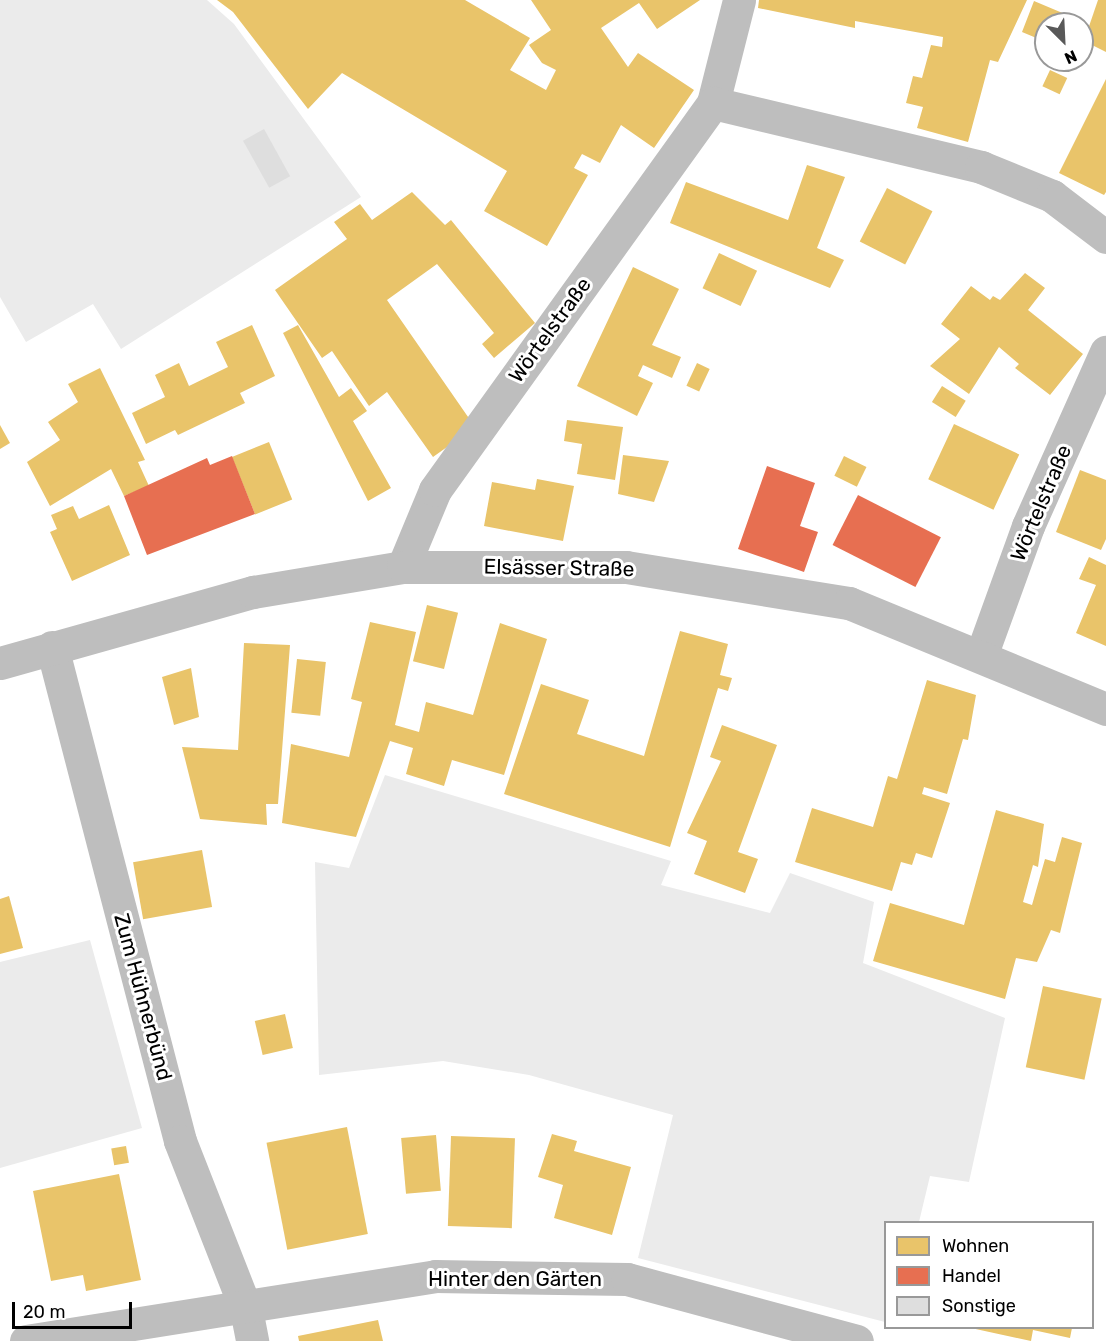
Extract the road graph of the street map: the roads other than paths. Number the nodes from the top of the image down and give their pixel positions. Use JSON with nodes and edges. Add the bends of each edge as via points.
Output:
{"nodes":[{"id":1,"x":739,"y":0,"type":"edge"},
{"id":2,"x":713,"y":103,"type":"junction"},
{"id":3,"x":1106,"y":237,"type":"edge"},
{"id":4,"x":1106,"y":352,"type":"edge"},
{"id":5,"x":403,"y":567,"type":"junction"},
{"id":6,"x":52,"y":647,"type":"junction"},
{"id":7,"x":981,"y":656,"type":"junction"},
{"id":8,"x":0,"y":663,"type":"edge"},
{"id":9,"x":1106,"y":709,"type":"edge"},
{"id":10,"x":246,"y":1309,"type":"junction"},
{"id":11,"x":26,"y":1341,"type":"edge"},
{"id":12,"x":252,"y":1341,"type":"edge"},
{"id":13,"x":857,"y":1341,"type":"edge"}],
"edges":[{"from":1,"to":2,"type":"street","name":"Wörtelstraße"},
{"from":2,"to":3,"type":"street","via":[[981,167],[1052,196]]},
{"from":2,"to":5,"type":"street","name":"Wörtelstraße","via":[[435,490]]},
{"from":4,"to":7,"type":"street","name":"Wörtelstraße","via":[[1028,526]]},
{"from":5,"to":6,"type":"street","name":"Elsässer Straße","via":[[253,592]]},
{"from":5,"to":7,"type":"street","name":"Elsässer Straße","via":[[626,567],[849,603]]},
{"from":6,"to":8,"type":"street","name":"Elsässer Straße"},
{"from":6,"to":10,"type":"street","name":"Zum Hühnerbünd","via":[[180,1141]]},
{"from":7,"to":9,"type":"street","name":"Elsässer Straße"},
{"from":10,"to":11,"type":"street","name":"Hinter den Gärten"},
{"from":10,"to":12,"type":"street","name":"Zum Hühnerbünd"},
{"from":10,"to":13,"type":"street","name":"Hinter den Gärten","via":[[435,1276],[627,1279]]}]}
